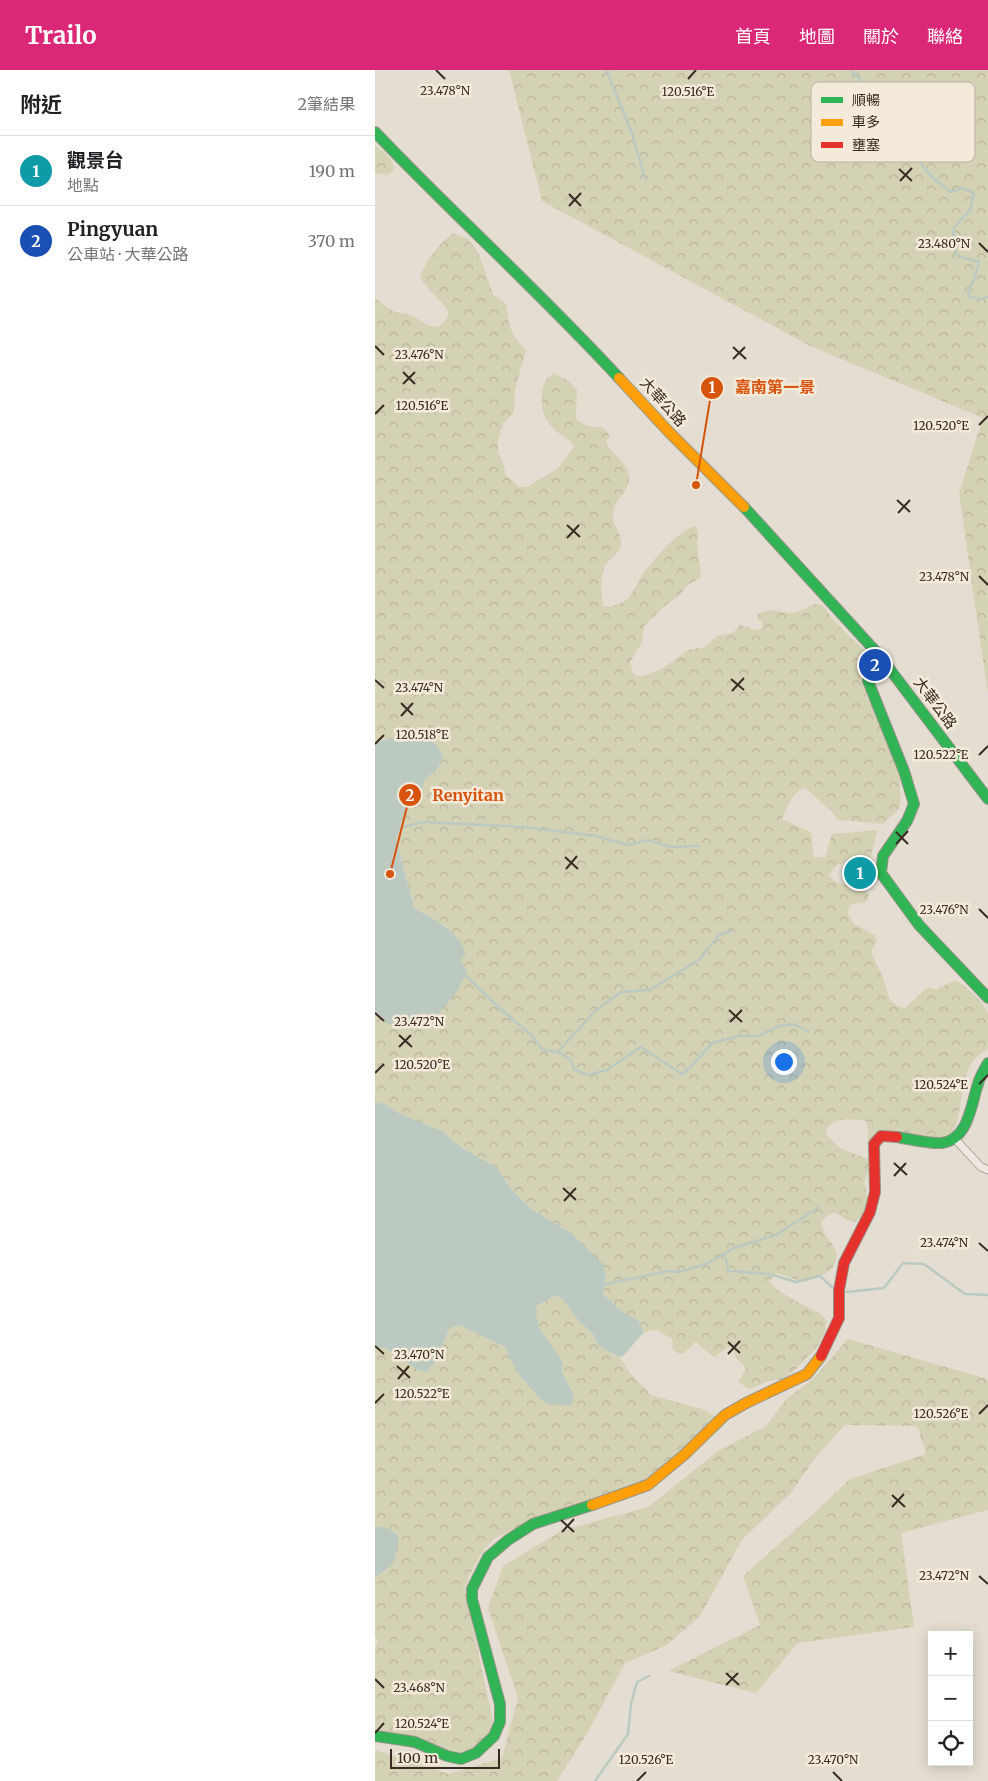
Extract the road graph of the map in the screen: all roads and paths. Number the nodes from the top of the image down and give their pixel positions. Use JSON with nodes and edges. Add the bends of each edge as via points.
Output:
{"nodes":[{"id":1,"x":375,"y":132,"type":"edge"},
{"id":2,"x":879,"y":655,"type":"junction"},
{"id":3,"x":988,"y":799,"type":"edge"},
{"id":4,"x":988,"y":998,"type":"edge"},
{"id":5,"x":988,"y":1063,"type":"edge"},
{"id":6,"x":955,"y":1138,"type":"junction"},
{"id":7,"x":988,"y":1170,"type":"edge"},
{"id":8,"x":375,"y":1736,"type":"edge"}],
"edges":[{"from":1,"to":2,"type":"street","name":"大華公路","via":[[570,325],[745,508]]},
{"from":2,"to":3,"type":"street","name":"大華公路"},
{"from":2,"to":4,"type":"street","via":[[868,667],[868,681],[914,804],[907,821],[883,856],[881,873],[919,925]]},
{"from":5,"to":6,"type":"street","via":[[964,1129]]},
{"from":6,"to":7,"type":"street","via":[[981,1167]]},
{"from":6,"to":8,"type":"street","via":[[941,1143],[881,1136],[874,1144],[875,1192],[870,1212],[845,1263],[839,1290],[839,1318],[823,1353],[807,1374],[725,1415],[648,1485],[533,1524],[488,1557],[472,1589],[472,1599],[500,1704],[496,1736],[469,1758],[459,1759],[420,1744]]}]}
